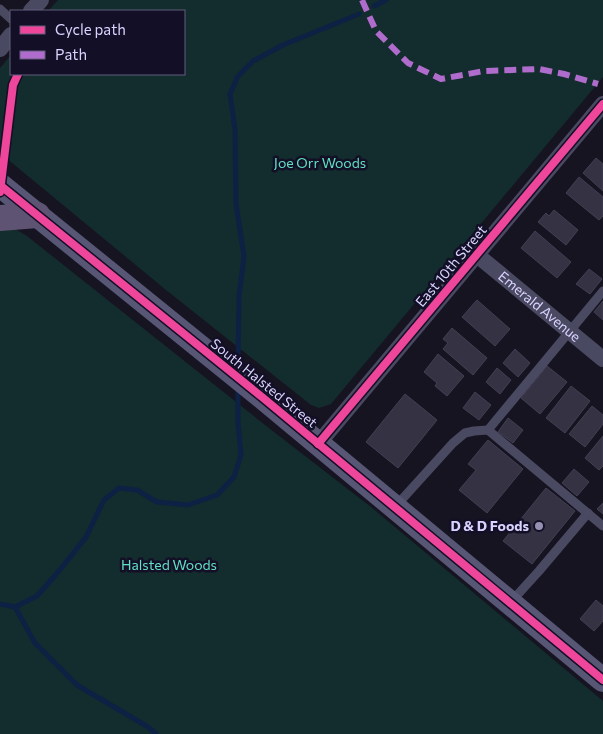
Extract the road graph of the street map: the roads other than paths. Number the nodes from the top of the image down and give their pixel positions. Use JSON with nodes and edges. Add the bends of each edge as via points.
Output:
{"nodes":[{"id":1,"x":41,"y":0,"type":"edge"},
{"id":2,"x":0,"y":9,"type":"edge"},
{"id":3,"x":32,"y":10,"type":"edge"},
{"id":4,"x":10,"y":18,"type":"edge"},
{"id":5,"x":10,"y":36,"type":"edge"},
{"id":6,"x":0,"y":48,"type":"edge"},
{"id":7,"x":603,"y":104,"type":"edge"},
{"id":8,"x":0,"y":185,"type":"edge"},
{"id":9,"x":37,"y":215,"type":"junction"},
{"id":10,"x":0,"y":218,"type":"edge"},
{"id":11,"x":477,"y":255,"type":"junction"},
{"id":12,"x":603,"y":291,"type":"edge"},
{"id":13,"x":569,"y":332,"type":"junction"},
{"id":14,"x":603,"y":359,"type":"edge"},
{"id":15,"x":488,"y":430,"type":"junction"},
{"id":16,"x":318,"y":444,"type":"junction"},
{"id":17,"x":395,"y":508,"type":"junction"},
{"id":18,"x":588,"y":513,"type":"junction"},
{"id":19,"x":603,"y":526,"type":"edge"},
{"id":20,"x":510,"y":603,"type":"junction"},
{"id":21,"x":603,"y":680,"type":"edge"}],
"edges":[{"from":1,"to":3,"type":"street"},
{"from":2,"to":4,"type":"lane"},
{"from":5,"to":6,"type":"street"},
{"from":7,"to":11,"type":"street","name":"East 10th Street"},
{"from":8,"to":9,"type":"street","name":"South Halsted Street"},
{"from":9,"to":10,"type":"main road"},
{"from":9,"to":16,"type":"street","name":"South Halsted Street"},
{"from":11,"to":13,"type":"street","name":"Emerald Avenue"},
{"from":11,"to":16,"type":"street","name":"East 10th Street"},
{"from":12,"to":13,"type":"lane"},
{"from":13,"to":14,"type":"street","name":"Emerald Avenue"},
{"from":13,"to":15,"type":"lane"},
{"from":15,"to":17,"type":"lane","via":[[465,433],[453,443]]},
{"from":15,"to":18,"type":"lane"},
{"from":16,"to":17,"type":"street","name":"South Halsted Street"},
{"from":17,"to":20,"type":"street","name":"South Halsted Street"},
{"from":18,"to":19,"type":"lane"},
{"from":18,"to":20,"type":"lane"},
{"from":20,"to":21,"type":"street","name":"South Halsted Street"}]}
